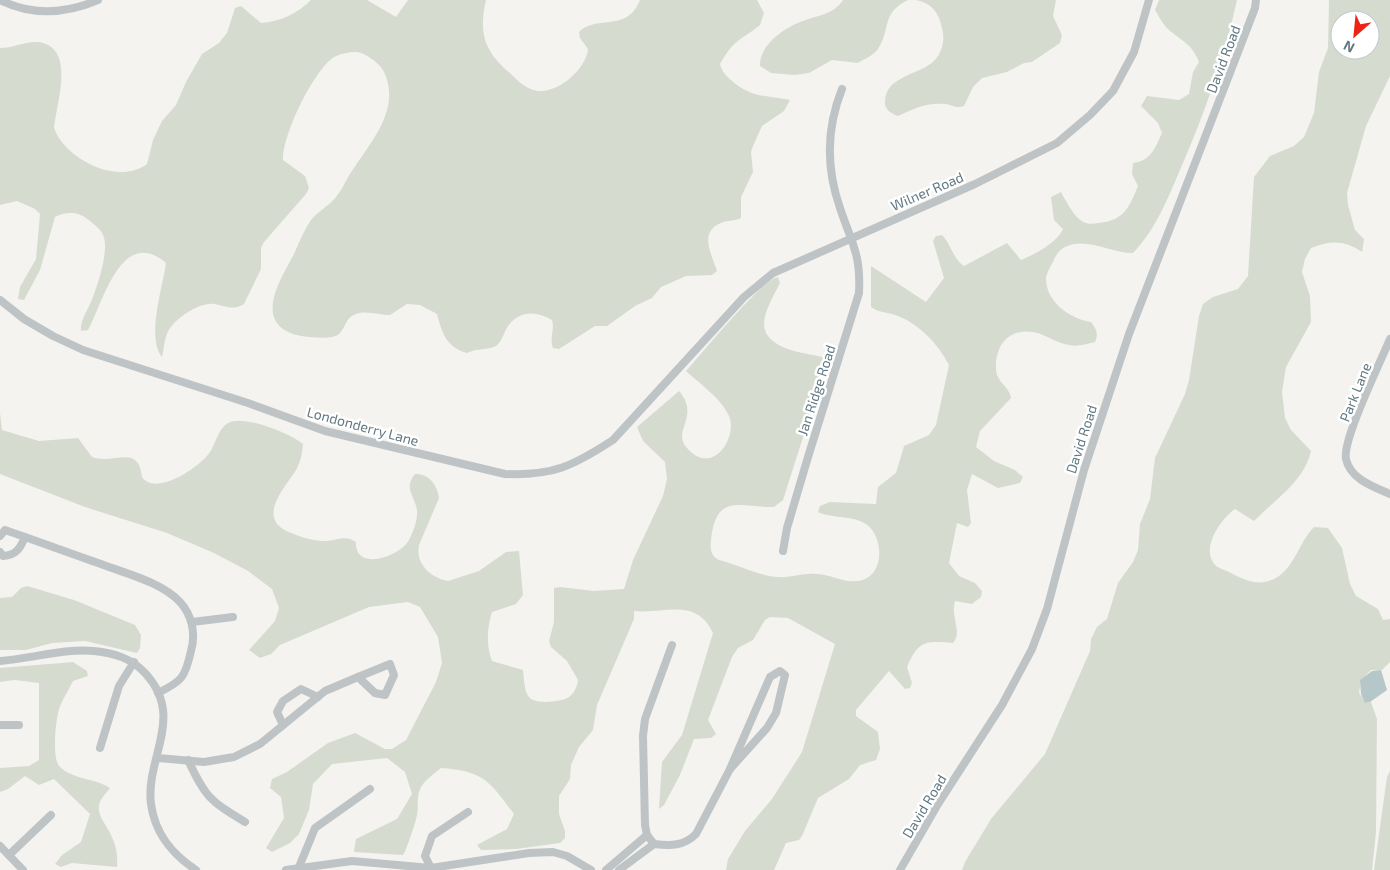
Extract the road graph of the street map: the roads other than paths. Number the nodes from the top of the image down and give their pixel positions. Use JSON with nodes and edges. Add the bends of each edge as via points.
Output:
{"nodes":[{"id":1,"x":0,"y":0,"type":"edge"},
{"id":2,"x":98,"y":0,"type":"edge"},
{"id":3,"x":1149,"y":0,"type":"edge"},
{"id":4,"x":1256,"y":0,"type":"edge"},
{"id":5,"x":842,"y":89,"type":"dead end"},
{"id":6,"x":852,"y":236,"type":"junction"},
{"id":7,"x":0,"y":300,"type":"edge"},
{"id":8,"x":1390,"y":339,"type":"edge"},
{"id":9,"x":676,"y":372,"type":"joint"},
{"id":10,"x":1390,"y":494,"type":"edge"},
{"id":11,"x":0,"y":536,"type":"edge"},
{"id":12,"x":26,"y":537,"type":"junction"},
{"id":13,"x":783,"y":551,"type":"dead end"},
{"id":14,"x":0,"y":552,"type":"edge"},
{"id":15,"x":233,"y":617,"type":"dead end"},
{"id":16,"x":192,"y":622,"type":"junction"},
{"id":17,"x":672,"y":645,"type":"dead end"},
{"id":18,"x":0,"y":661,"type":"edge"},
{"id":19,"x":134,"y":662,"type":"junction"},
{"id":20,"x":358,"y":676,"type":"junction"},
{"id":21,"x":158,"y":693,"type":"junction"},
{"id":22,"x":318,"y":697,"type":"junction"},
{"id":23,"x":0,"y":725,"type":"edge"},
{"id":24,"x":19,"y":725,"type":"dead end"},
{"id":25,"x":283,"y":725,"type":"junction"},
{"id":26,"x":100,"y":748,"type":"dead end"},
{"id":27,"x":158,"y":758,"type":"junction"},
{"id":28,"x":188,"y":760,"type":"junction"},
{"id":29,"x":730,"y":768,"type":"junction"},
{"id":30,"x":370,"y":789,"type":"dead end"},
{"id":31,"x":468,"y":812,"type":"dead end"},
{"id":32,"x":51,"y":815,"type":"dead end"},
{"id":33,"x":245,"y":822,"type":"dead end"},
{"id":34,"x":647,"y":835,"type":"junction"},
{"id":35,"x":654,"y":844,"type":"junction"},
{"id":36,"x":0,"y":846,"type":"edge"},
{"id":37,"x":9,"y":855,"type":"junction"},
{"id":38,"x":299,"y":867,"type":"junction"},
{"id":39,"x":430,"y":869,"type":"edge"},
{"id":40,"x":23,"y":870,"type":"edge"},
{"id":41,"x":196,"y":870,"type":"edge"},
{"id":42,"x":286,"y":870,"type":"edge"},
{"id":43,"x":591,"y":870,"type":"edge"},
{"id":44,"x":606,"y":870,"type":"edge"},
{"id":45,"x":619,"y":870,"type":"edge"},
{"id":46,"x":900,"y":870,"type":"edge"}],
"edges":[{"from":1,"to":2,"type":"street","via":[[11,6],[36,11],[61,12]]},
{"from":3,"to":6,"type":"street","name":"Wilner Road","via":[[1134,52],[1113,91],[1057,143],[975,184]]},
{"from":4,"to":46,"type":"street","name":"David Road","via":[[1232,70],[1128,334],[1084,470],[1047,609],[1032,649],[1007,698],[938,804]]},
{"from":5,"to":6,"type":"street","name":"Jan Ridge Road","via":[[830,124],[830,169],[840,208]]},
{"from":6,"to":9,"type":"street","name":"Wilner Road","via":[[773,272],[744,297]]},
{"from":6,"to":13,"type":"street","name":"Jan Ridge Road","via":[[860,273],[859,293],[787,528]]},
{"from":7,"to":9,"type":"street","name":"Londonderry Lane","via":[[52,336],[83,350],[325,431],[505,474],[534,475],[590,455],[612,440]]},
{"from":8,"to":10,"type":"street","name":"Park Lane","via":[[1360,409],[1346,455],[1352,472],[1368,485]]},
{"from":11,"to":12,"type":"street","via":[[4,530]]},
{"from":12,"to":14,"type":"street","via":[[13,555],[3,556]]},
{"from":12,"to":16,"type":"street","via":[[164,590],[180,602]]},
{"from":15,"to":16,"type":"street"},
{"from":16,"to":21,"type":"street","via":[[194,643],[184,674],[179,682]]},
{"from":17,"to":34,"type":"street","via":[[642,736]]},
{"from":18,"to":19,"type":"street","via":[[92,650]]},
{"from":19,"to":21,"type":"street"},
{"from":19,"to":26,"type":"street","via":[[119,686]]},
{"from":20,"to":20,"type":"street","via":[[390,664],[394,675],[385,694],[375,693]]},
{"from":20,"to":22,"type":"street"},
{"from":21,"to":27,"type":"street","via":[[164,717]]},
{"from":22,"to":25,"type":"street"},
{"from":22,"to":25,"type":"street","via":[[301,689],[283,700],[277,712]]},
{"from":23,"to":24,"type":"street"},
{"from":25,"to":28,"type":"street","via":[[260,744],[234,757],[204,762]]},
{"from":27,"to":28,"type":"street"},
{"from":27,"to":41,"type":"street","via":[[151,788],[153,816],[170,849]]},
{"from":28,"to":33,"type":"street","via":[[201,788],[212,802]]},
{"from":29,"to":29,"type":"street","via":[[770,677],[780,671],[786,675],[776,713],[756,743]]},
{"from":29,"to":35,"type":"street","via":[[696,834],[688,842],[671,846]]},
{"from":30,"to":38,"type":"street","via":[[320,822]]},
{"from":31,"to":39,"type":"street","via":[[432,836],[425,856]]},
{"from":32,"to":37,"type":"street"},
{"from":34,"to":35,"type":"street"},
{"from":34,"to":44,"type":"street"},
{"from":35,"to":45,"type":"street"},
{"from":36,"to":37,"type":"street"},
{"from":37,"to":40,"type":"street"},
{"from":38,"to":39,"type":"street","via":[[352,861]]},
{"from":38,"to":42,"type":"street"},
{"from":39,"to":43,"type":"street","via":[[553,852]]}]}
